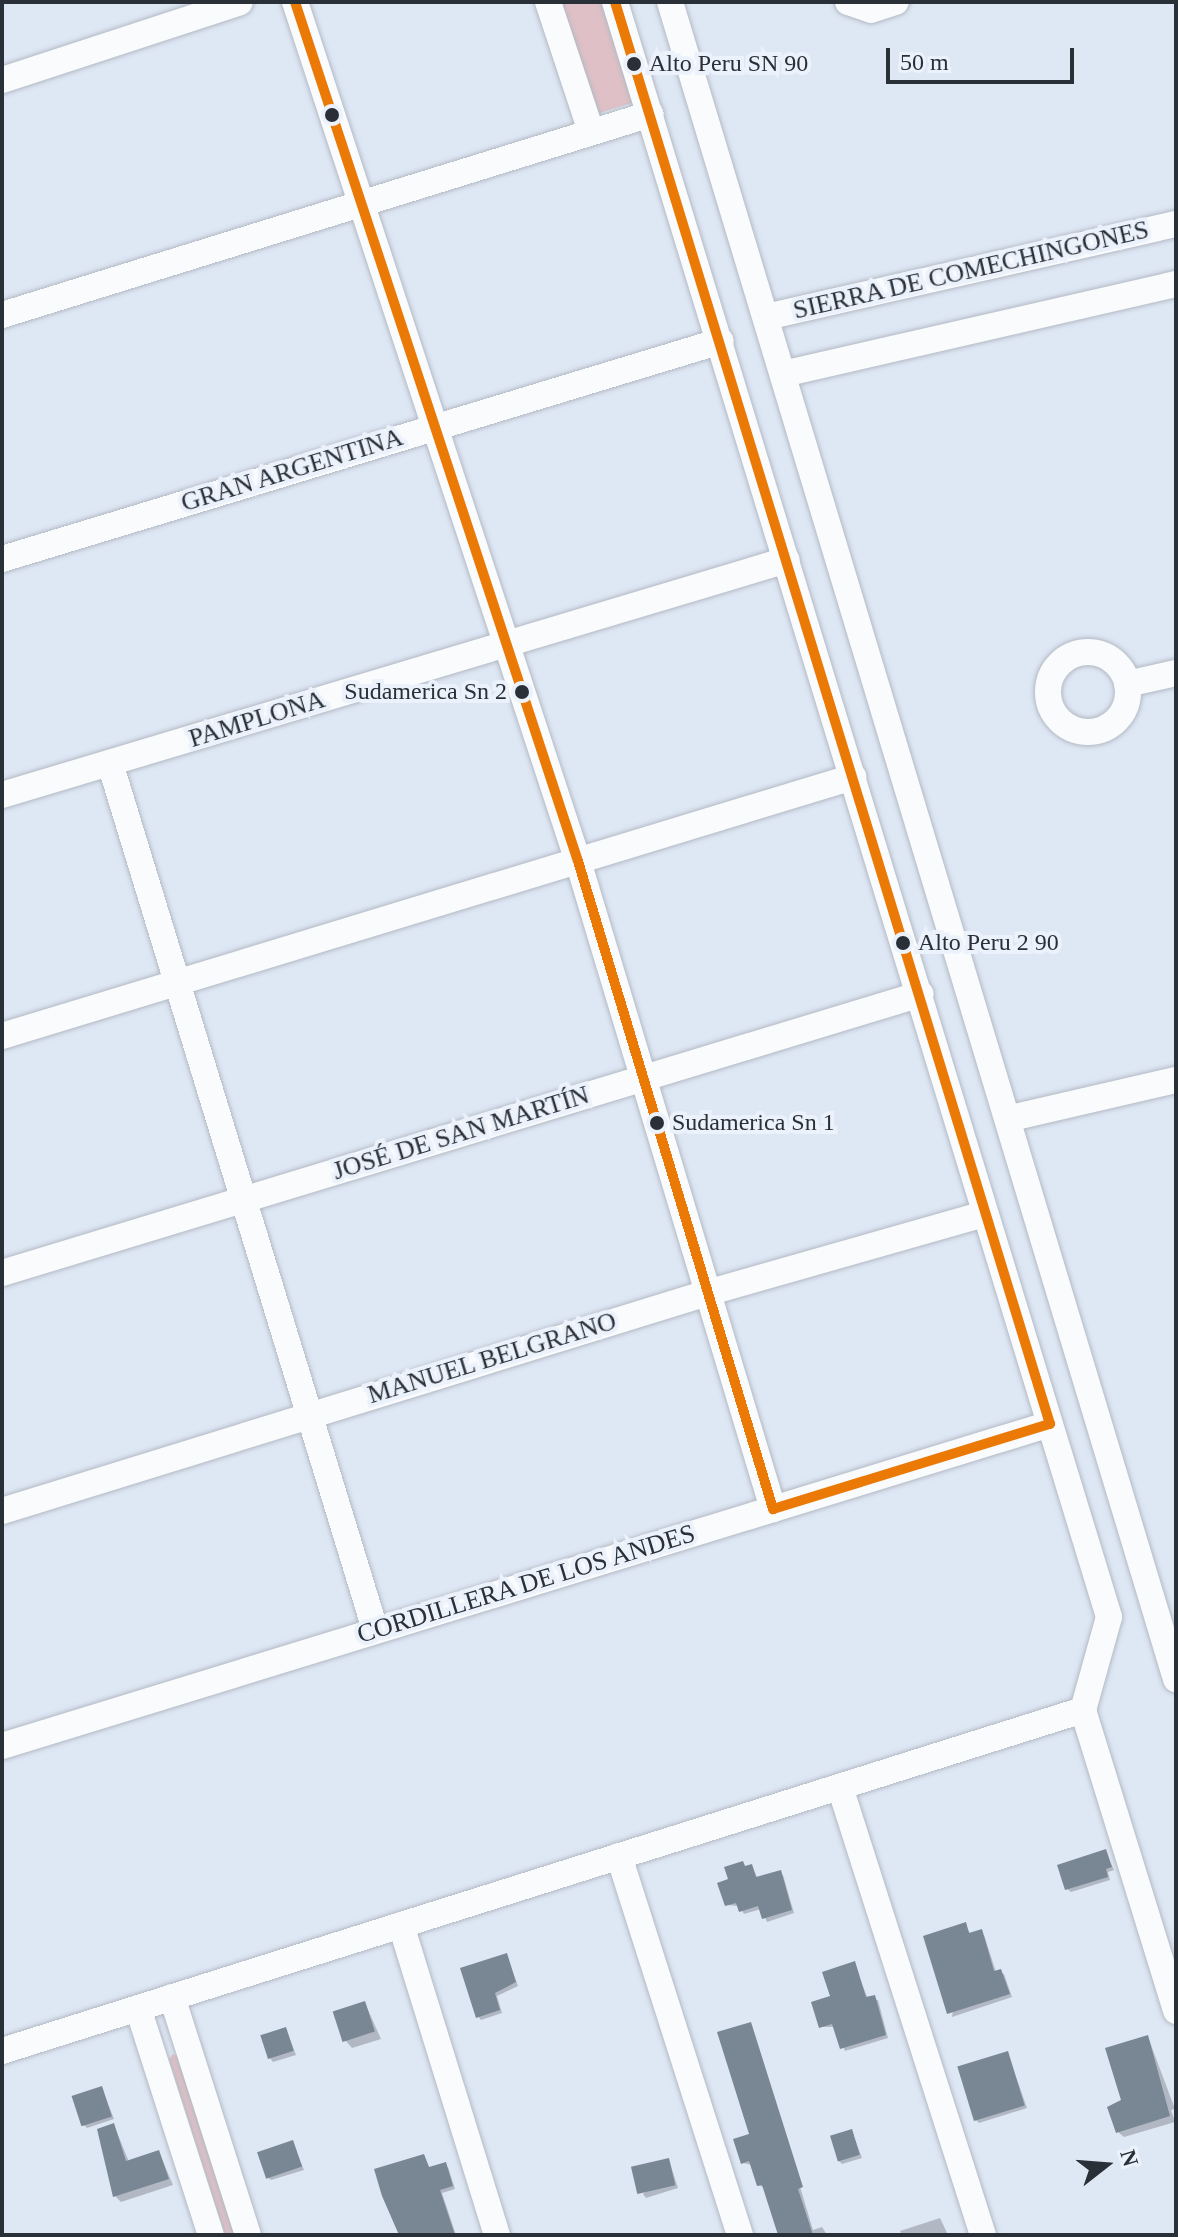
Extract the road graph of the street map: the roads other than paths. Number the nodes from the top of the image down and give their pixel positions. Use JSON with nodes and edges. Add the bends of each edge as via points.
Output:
{"nodes":[{"id":1,"x":240,"y":2,"type":"edge"},
{"id":2,"x":295,"y":2,"type":"edge"},
{"id":3,"x":548,"y":2,"type":"edge"},
{"id":4,"x":615,"y":2,"type":"edge"},
{"id":5,"x":670,"y":2,"type":"edge"},
{"id":6,"x":848,"y":2,"type":"edge"},
{"id":7,"x":896,"y":2,"type":"edge"},
{"id":8,"x":2,"y":80,"type":"edge"},
{"id":9,"x":651,"y":114,"type":"junction"},
{"id":10,"x":591,"y":131,"type":"junction"},
{"id":11,"x":364,"y":202,"type":"junction"},
{"id":12,"x":1176,"y":224,"type":"edge"},
{"id":13,"x":1176,"y":284,"type":"edge"},
{"id":14,"x":2,"y":315,"type":"edge"},
{"id":15,"x":766,"y":317,"type":"junction"},
{"id":16,"x":721,"y":341,"type":"junction"},
{"id":17,"x":783,"y":374,"type":"junction"},
{"id":18,"x":435,"y":426,"type":"junction"},
{"id":19,"x":2,"y":559,"type":"edge"},
{"id":20,"x":787,"y":560,"type":"junction"},
{"id":21,"x":506,"y":644,"type":"junction"},
{"id":22,"x":1176,"y":673,"type":"edge"},
{"id":23,"x":1127,"y":684,"type":"dead end"},
{"id":24,"x":110,"y":763,"type":"junction"},
{"id":25,"x":853,"y":777,"type":"junction"},
{"id":26,"x":2,"y":795,"type":"edge"},
{"id":27,"x":578,"y":861,"type":"junction"},
{"id":28,"x":178,"y":980,"type":"junction"},
{"id":29,"x":921,"y":994,"type":"junction"},
{"id":30,"x":2,"y":1036,"type":"edge"},
{"id":31,"x":643,"y":1078,"type":"junction"},
{"id":32,"x":1176,"y":1080,"type":"edge"},
{"id":33,"x":1011,"y":1118,"type":"junction"},
{"id":34,"x":246,"y":1199,"type":"junction"},
{"id":35,"x":984,"y":1214,"type":"junction"},
{"id":36,"x":2,"y":1273,"type":"edge"},
{"id":37,"x":707,"y":1293,"type":"junction"},
{"id":38,"x":311,"y":1414,"type":"junction"},
{"id":39,"x":1050,"y":1424,"type":"junction"},
{"id":40,"x":773,"y":1509,"type":"junction"},
{"id":41,"x":2,"y":1511,"type":"edge"},
{"id":42,"x":375,"y":1629,"type":"junction"},
{"id":43,"x":1176,"y":1679,"type":"edge"},
{"id":44,"x":1083,"y":1710,"type":"junction"},
{"id":45,"x":2,"y":1746,"type":"edge"},
{"id":46,"x":840,"y":1787,"type":"junction"},
{"id":47,"x":619,"y":1856,"type":"junction"},
{"id":48,"x":401,"y":1925,"type":"junction"},
{"id":49,"x":172,"y":1997,"type":"junction"},
{"id":50,"x":138,"y":2008,"type":"junction"},
{"id":51,"x":1176,"y":2011,"type":"edge"},
{"id":52,"x":2,"y":2051,"type":"edge"},
{"id":53,"x":211,"y":2235,"type":"edge"},
{"id":54,"x":248,"y":2235,"type":"edge"},
{"id":55,"x":497,"y":2235,"type":"edge"},
{"id":56,"x":740,"y":2235,"type":"edge"},
{"id":57,"x":983,"y":2235,"type":"edge"}],
"edges":[{"from":1,"to":8,"type":"street"},
{"from":2,"to":11,"type":"street"},
{"from":3,"to":10,"type":"street"},
{"from":4,"to":9,"type":"street"},
{"from":5,"to":15,"type":"street"},
{"from":6,"to":7,"type":"street","via":[[871,10]]},
{"from":9,"to":10,"type":"street"},
{"from":9,"to":16,"type":"street"},
{"from":10,"to":11,"type":"street"},
{"from":11,"to":14,"type":"street"},
{"from":11,"to":18,"type":"street"},
{"from":12,"to":15,"type":"street","name":"SIERRA DE COMECHINGONES"},
{"from":13,"to":17,"type":"street"},
{"from":15,"to":17,"type":"street"},
{"from":16,"to":18,"type":"street","name":"GRAN ARGENTINA"},
{"from":16,"to":20,"type":"street"},
{"from":17,"to":33,"type":"street"},
{"from":18,"to":19,"type":"street","name":"GRAN ARGENTINA"},
{"from":18,"to":21,"type":"street"},
{"from":20,"to":21,"type":"street","name":"PAMPLONA"},
{"from":20,"to":25,"type":"street"},
{"from":21,"to":24,"type":"street","name":"PAMPLONA"},
{"from":21,"to":27,"type":"street"},
{"from":22,"to":23,"type":"street"},
{"from":24,"to":26,"type":"street","name":"PAMPLONA"},
{"from":24,"to":28,"type":"street"},
{"from":25,"to":27,"type":"street"},
{"from":25,"to":29,"type":"street"},
{"from":27,"to":28,"type":"street"},
{"from":27,"to":31,"type":"street"},
{"from":28,"to":30,"type":"street"},
{"from":28,"to":34,"type":"street"},
{"from":29,"to":31,"type":"street","name":"JOSÉ DE SAN MARTÍN"},
{"from":29,"to":35,"type":"street"},
{"from":31,"to":34,"type":"street","name":"JOSÉ DE SAN MARTÍN"},
{"from":31,"to":37,"type":"street"},
{"from":32,"to":33,"type":"street"},
{"from":33,"to":43,"type":"street"},
{"from":34,"to":36,"type":"street","name":"JOSÉ DE SAN MARTÍN"},
{"from":34,"to":38,"type":"street"},
{"from":35,"to":37,"type":"street","name":"MANUEL BELGRANO"},
{"from":35,"to":39,"type":"street"},
{"from":37,"to":38,"type":"street","name":"MANUEL BELGRANO"},
{"from":37,"to":40,"type":"street"},
{"from":38,"to":41,"type":"street","name":"MANUEL BELGRANO"},
{"from":38,"to":42,"type":"street"},
{"from":39,"to":40,"type":"street","name":"CORDILLERA DE LOS ANDES"},
{"from":39,"to":44,"type":"street","via":[[1109,1617]]},
{"from":40,"to":42,"type":"street","name":"CORDILLERA DE LOS ANDES"},
{"from":42,"to":45,"type":"street","name":"CORDILLERA DE LOS ANDES"},
{"from":44,"to":46,"type":"street"},
{"from":44,"to":51,"type":"street"},
{"from":46,"to":47,"type":"street"},
{"from":46,"to":57,"type":"street"},
{"from":47,"to":48,"type":"street"},
{"from":47,"to":56,"type":"street"},
{"from":48,"to":49,"type":"street"},
{"from":48,"to":55,"type":"street"},
{"from":49,"to":50,"type":"street"},
{"from":49,"to":54,"type":"street"},
{"from":50,"to":52,"type":"street"},
{"from":50,"to":53,"type":"street"}]}
